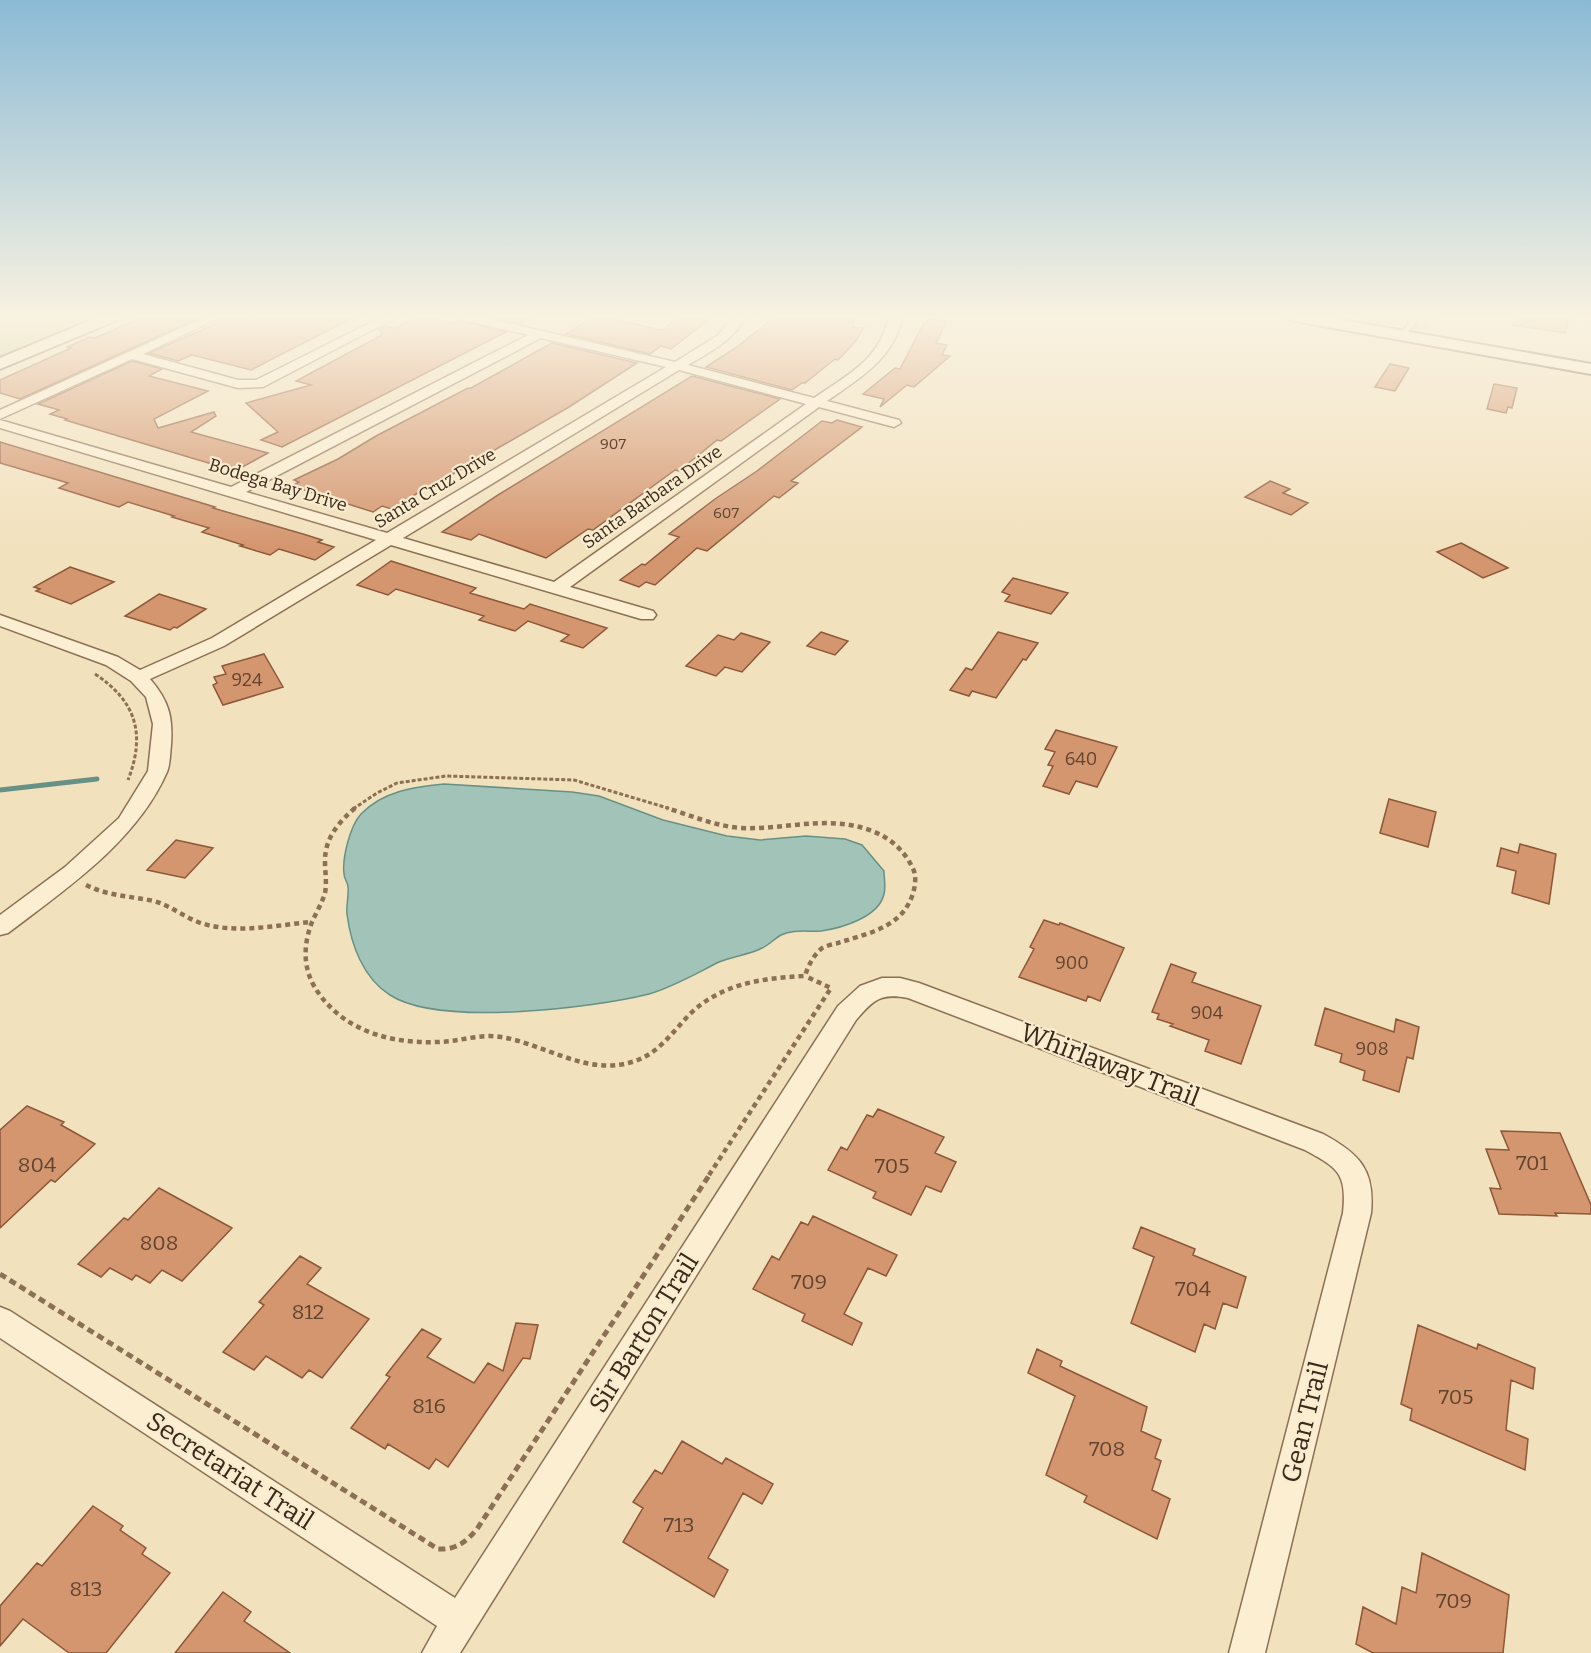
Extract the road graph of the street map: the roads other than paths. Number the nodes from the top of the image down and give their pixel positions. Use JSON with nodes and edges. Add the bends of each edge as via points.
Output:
{"nodes":[{"id":1,"x":48,"y":393,"type":"edge"},
{"id":2,"x":424,"y":393,"type":"edge"},
{"id":3,"x":632,"y":393,"type":"edge"},
{"id":4,"x":778,"y":393,"type":"edge"},
{"id":5,"x":828,"y":393,"type":"edge"},
{"id":6,"x":815,"y":403,"type":"junction"},
{"id":7,"x":0,"y":415,"type":"edge"},
{"id":8,"x":894,"y":423,"type":"dead end"},
{"id":9,"x":0,"y":424,"type":"edge"},
{"id":10,"x":234,"y":492,"type":"junction"},
{"id":11,"x":389,"y":539,"type":"junction"},
{"id":12,"x":557,"y":588,"type":"junction"},
{"id":13,"x":647,"y":615,"type":"dead end"},
{"id":14,"x":0,"y":620,"type":"edge"},
{"id":15,"x":138,"y":677,"type":"junction"},
{"id":16,"x":0,"y":927,"type":"edge"},
{"id":17,"x":847,"y":1013,"type":"joint"},
{"id":18,"x":1360,"y":1190,"type":"joint"},
{"id":19,"x":0,"y":1321,"type":"edge"},
{"id":20,"x":460,"y":1621,"type":"junction"},
{"id":21,"x":440,"y":1653,"type":"edge"},
{"id":22,"x":1247,"y":1653,"type":"edge"}],
"edges":[{"from":1,"to":7,"type":"street"},
{"from":2,"to":10,"type":"street"},
{"from":3,"to":11,"type":"street","name":"Santa Cruz Drive"},
{"from":4,"to":6,"type":"street"},
{"from":5,"to":6,"type":"street","name":"Santa Barbara Drive"},
{"from":6,"to":8,"type":"street"},
{"from":6,"to":12,"type":"street","name":"Santa Barbara Drive"},
{"from":9,"to":10,"type":"street","name":"Bodega Bay Drive"},
{"from":10,"to":11,"type":"street","name":"Bodega Bay Drive"},
{"from":11,"to":12,"type":"street","name":"Bodega Bay Drive"},
{"from":11,"to":15,"type":"street","name":"Santa Cruz Drive","via":[[218,642]]},
{"from":12,"to":13,"type":"street","name":"Bodega Bay Drive"},
{"from":14,"to":15,"type":"street","via":[[112,661]]},
{"from":15,"to":16,"type":"street","via":[[155,696],[162,724],[158,771],[126,823],[73,872]]},
{"from":17,"to":18,"type":"street","name":"Whirlaway Trail","via":[[865,993],[890,985],[911,988],[1314,1142],[1338,1155],[1354,1173]]},
{"from":17,"to":20,"type":"street","name":"Sir Barton Trail"},
{"from":18,"to":22,"type":"street","name":"Gean Trail"},
{"from":19,"to":20,"type":"street","name":"Secretariat Trail"},
{"from":20,"to":21,"type":"street","name":"Sir Barton Trail"}]}
